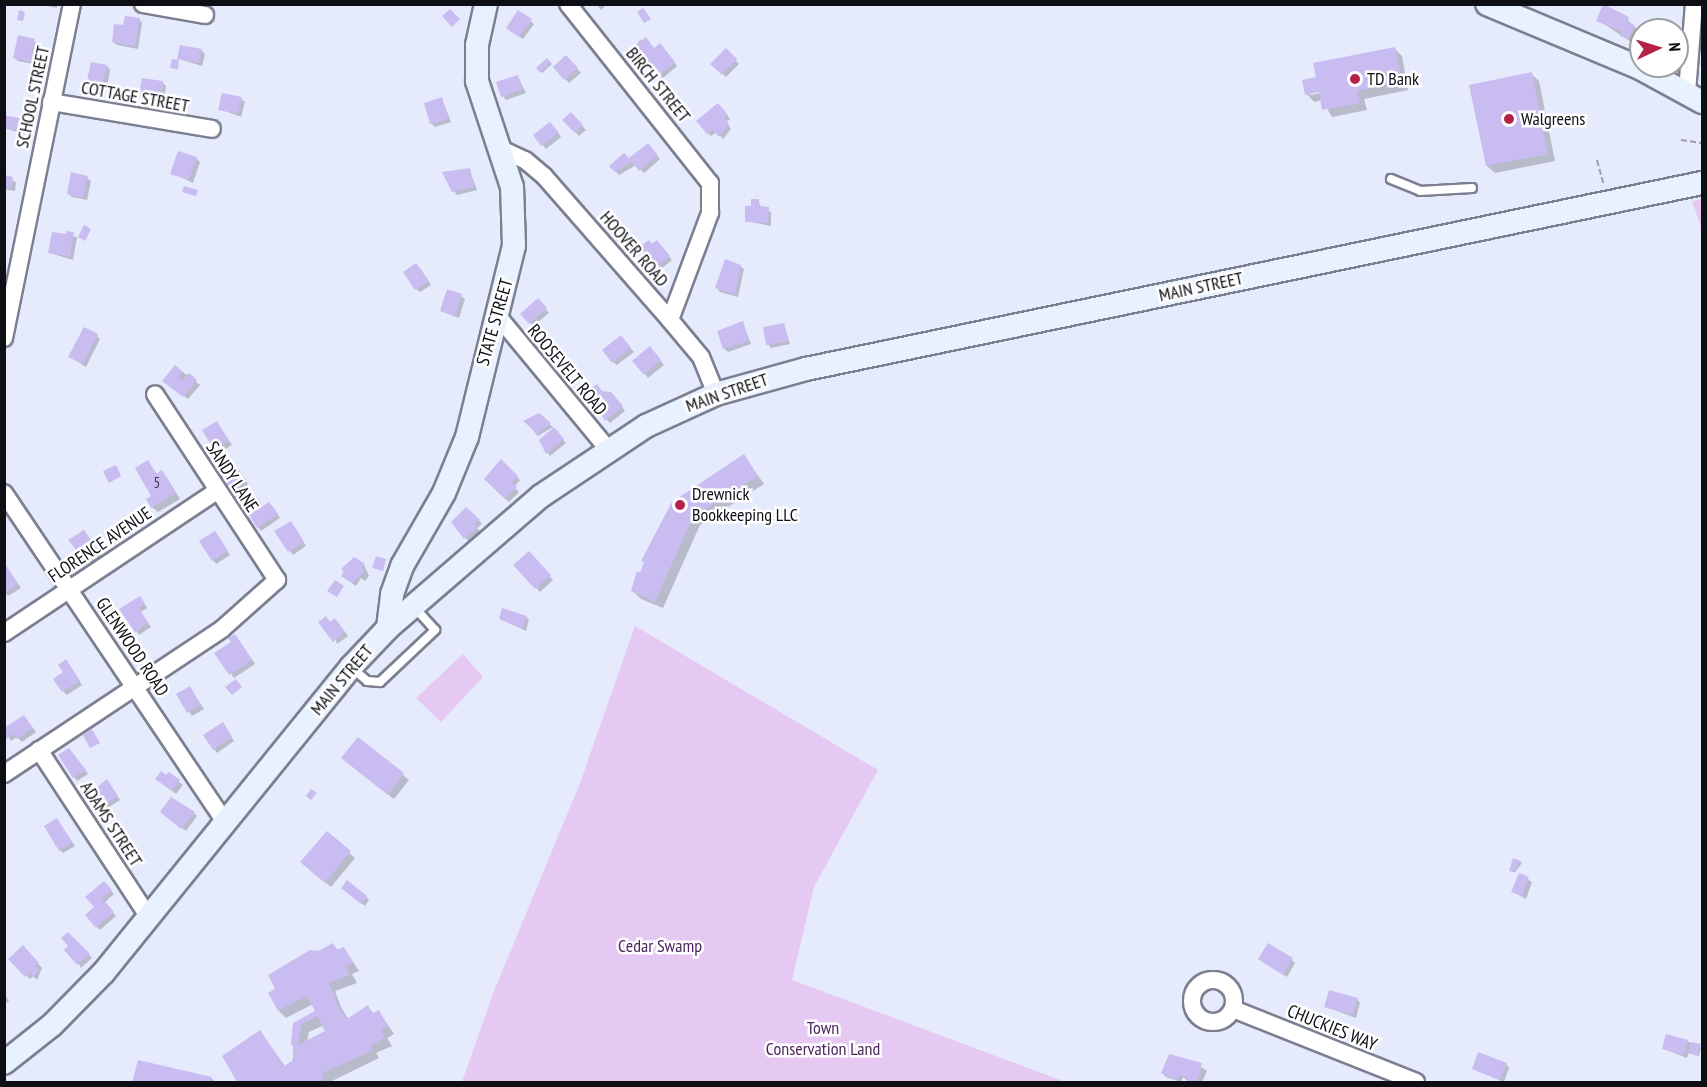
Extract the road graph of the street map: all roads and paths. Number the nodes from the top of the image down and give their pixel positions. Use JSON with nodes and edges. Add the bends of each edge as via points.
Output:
{"nodes":[{"id":1,"x":72,"y":4,"type":"edge"},
{"id":2,"x":143,"y":4,"type":"edge"},
{"id":3,"x":486,"y":4,"type":"edge"},
{"id":4,"x":568,"y":4,"type":"edge"},
{"id":5,"x":1486,"y":4,"type":"edge"},
{"id":6,"x":1694,"y":4,"type":"edge"},
{"id":7,"x":205,"y":15,"type":"dead end"},
{"id":8,"x":1695,"y":97,"type":"edge"},
{"id":9,"x":51,"y":102,"type":"junction"},
{"id":10,"x":212,"y":129,"type":"dead end"},
{"id":11,"x":1681,"y":140,"type":"dead end"},
{"id":12,"x":1702,"y":143,"type":"edge"},
{"id":13,"x":501,"y":149,"type":"junction"},
{"id":14,"x":1598,"y":160,"type":"dead end"},
{"id":15,"x":1391,"y":179,"type":"dead end"},
{"id":16,"x":1702,"y":183,"type":"edge"},
{"id":17,"x":1604,"y":186,"type":"dead end"},
{"id":18,"x":1472,"y":188,"type":"dead end"},
{"id":19,"x":497,"y":315,"type":"junction"},
{"id":20,"x":670,"y":320,"type":"junction"},
{"id":21,"x":4,"y":338,"type":"edge"},
{"id":22,"x":154,"y":394,"type":"dead end"},
{"id":23,"x":716,"y":394,"type":"junction"},
{"id":24,"x":608,"y":449,"type":"junction"},
{"id":25,"x":217,"y":490,"type":"junction"},
{"id":26,"x":4,"y":493,"type":"edge"},
{"id":27,"x":69,"y":589,"type":"junction"},
{"id":28,"x":413,"y":605,"type":"junction"},
{"id":29,"x":388,"y":628,"type":"junction"},
{"id":30,"x":4,"y":633,"type":"edge"},
{"id":31,"x":351,"y":667,"type":"junction"},
{"id":32,"x":134,"y":685,"type":"junction"},
{"id":33,"x":39,"y":750,"type":"junction"},
{"id":34,"x":4,"y":774,"type":"edge"},
{"id":35,"x":226,"y":823,"type":"junction"},
{"id":36,"x":150,"y":919,"type":"junction"},
{"id":37,"x":1233,"y":1009,"type":"dead end"},
{"id":38,"x":4,"y":1063,"type":"edge"},
{"id":39,"x":1416,"y":1083,"type":"edge"}],
"edges":[{"from":1,"to":9,"type":"street","name":"SCHOOL STREET"},
{"from":2,"to":7,"type":"street"},
{"from":3,"to":13,"type":"main road","name":"STATE STREET","via":[[477,45],[477,81]]},
{"from":4,"to":20,"type":"street","name":"BIRCH STREET","via":[[705,174],[713,193],[710,213]]},
{"from":5,"to":8,"type":"main road"},
{"from":6,"to":8,"type":"street"},
{"from":9,"to":10,"type":"street","name":"COTTAGE STREET"},
{"from":9,"to":21,"type":"street","name":"SCHOOL STREET"},
{"from":11,"to":12,"type":"path"},
{"from":13,"to":19,"type":"main road","name":"STATE STREET","via":[[512,187],[515,226],[511,265]]},
{"from":13,"to":20,"type":"street","name":"HOOVER ROAD","via":[[525,159],[544,176]]},
{"from":14,"to":17,"type":"path"},
{"from":15,"to":18,"type":"lane","via":[[1420,191]]},
{"from":16,"to":23,"type":"main road","name":"MAIN STREET","via":[[817,366]]},
{"from":19,"to":24,"type":"street","name":"ROOSEVELT ROAD"},
{"from":19,"to":29,"type":"main road","name":"STATE STREET","via":[[464,445],[444,493],[402,566]]},
{"from":20,"to":23,"type":"street","name":"HOOVER ROAD","via":[[701,357]]},
{"from":22,"to":25,"type":"street","name":"SANDY LANE"},
{"from":23,"to":24,"type":"main road","name":"MAIN STREET","via":[[671,413]]},
{"from":24,"to":28,"type":"main road","name":"MAIN STREET","via":[[541,496]]},
{"from":25,"to":27,"type":"street","name":"FLORENCE AVENUE"},
{"from":25,"to":32,"type":"street","name":"SANDY LANE","via":[[277,580],[222,629]]},
{"from":26,"to":27,"type":"street","name":"GLENWOOD ROAD"},
{"from":27,"to":30,"type":"street","name":"FLORENCE AVENUE"},
{"from":27,"to":32,"type":"street","name":"GLENWOOD ROAD"},
{"from":28,"to":29,"type":"main road","name":"MAIN STREET"},
{"from":28,"to":31,"type":"lane","via":[[435,630],[380,682],[367,681]]},
{"from":29,"to":31,"type":"main road","name":"MAIN STREET"},
{"from":31,"to":35,"type":"main road","name":"MAIN STREET"},
{"from":32,"to":33,"type":"street"},
{"from":32,"to":35,"type":"street","name":"GLENWOOD ROAD"},
{"from":33,"to":34,"type":"street"},
{"from":33,"to":36,"type":"street","name":"ADAMS STREET"},
{"from":35,"to":36,"type":"main road","name":"MAIN STREET"},
{"from":36,"to":38,"type":"main road","name":"MAIN STREET","via":[[52,1025]]},
{"from":37,"to":39,"type":"street","name":"CHUCKIES WAY"}]}
